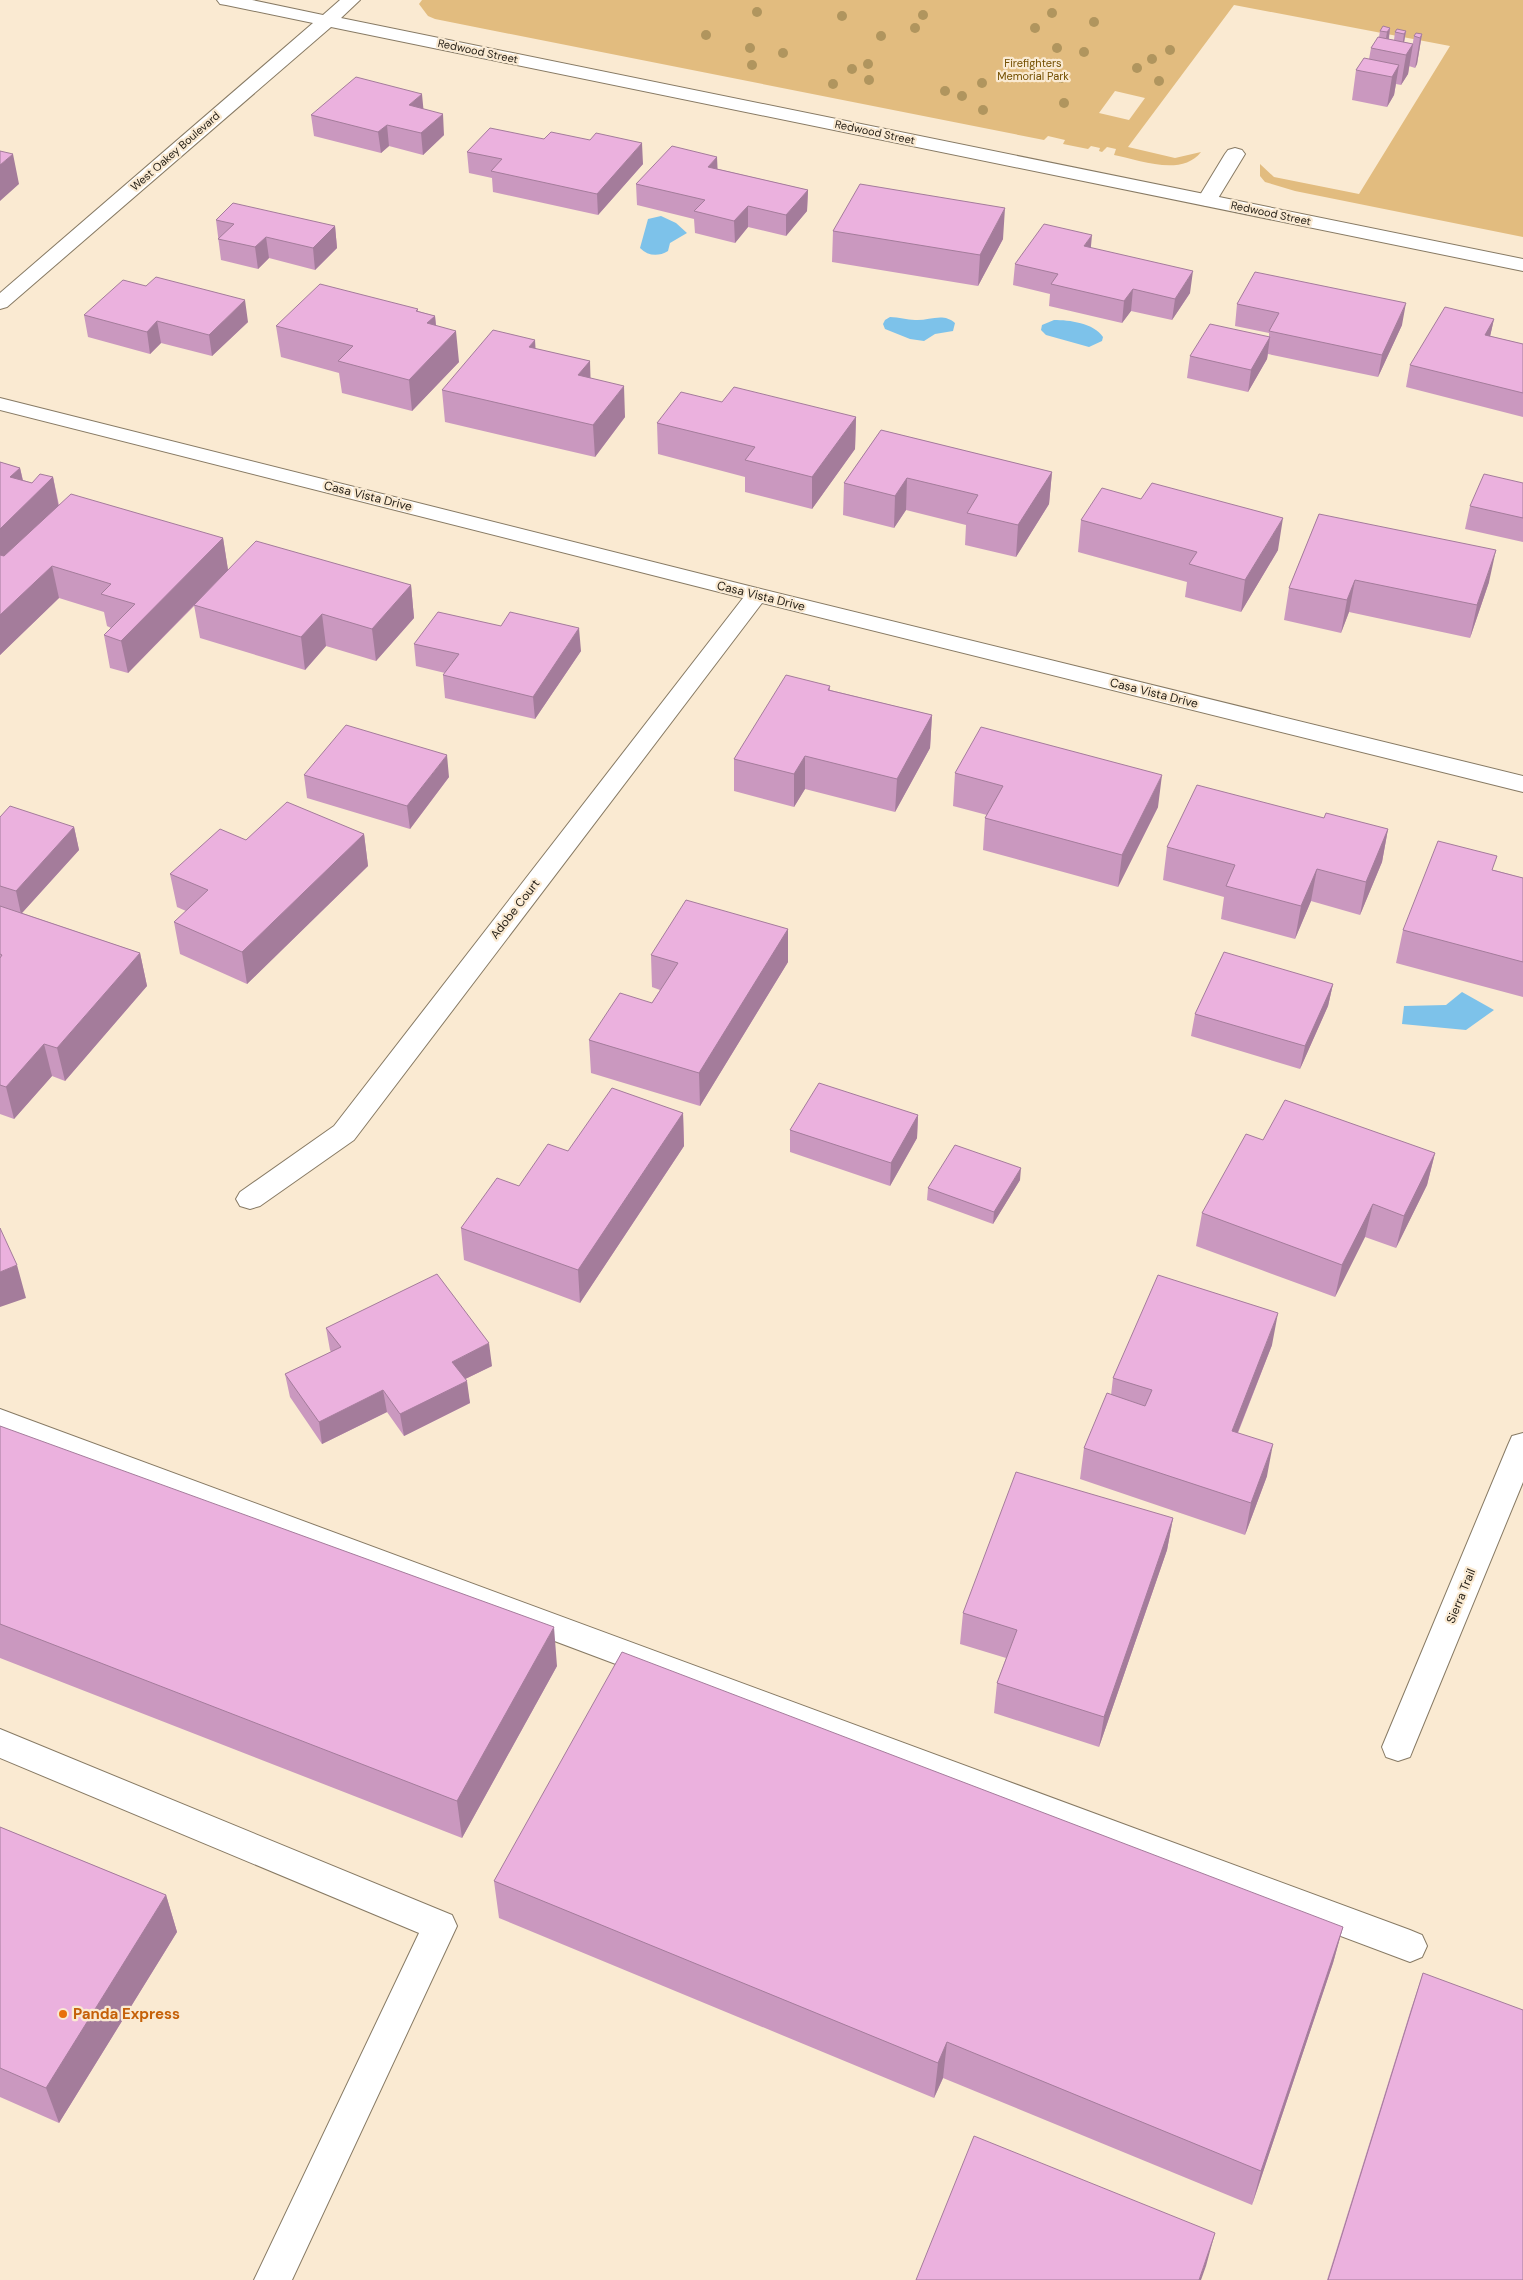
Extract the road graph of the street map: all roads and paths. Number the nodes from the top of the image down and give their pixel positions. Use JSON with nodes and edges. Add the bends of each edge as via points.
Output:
{"nodes":[{"id":1,"x":226,"y":0,"type":"edge"},
{"id":2,"x":351,"y":0,"type":"edge"},
{"id":3,"x":327,"y":20,"type":"junction"},
{"id":4,"x":1235,"y":154,"type":"dead end"},
{"id":5,"x":1207,"y":200,"type":"junction"},
{"id":6,"x":1523,"y":265,"type":"edge"},
{"id":7,"x":0,"y":303,"type":"edge"},
{"id":8,"x":0,"y":404,"type":"edge"},
{"id":9,"x":757,"y":595,"type":"junction"},
{"id":10,"x":1523,"y":784,"type":"edge"},
{"id":11,"x":250,"y":1200,"type":"dead end"},
{"id":12,"x":0,"y":1420,"type":"edge"},
{"id":13,"x":1523,"y":1445,"type":"edge"},
{"id":14,"x":0,"y":1743,"type":"edge"},
{"id":15,"x":1398,"y":1747,"type":"dead end"},
{"id":16,"x":1410,"y":1946,"type":"dead end"},
{"id":17,"x":273,"y":2280,"type":"edge"}],
"edges":[{"from":1,"to":3,"type":"street","name":"Redwood Street"},
{"from":2,"to":3,"type":"street","name":"West Oakey Boulevard"},
{"from":3,"to":5,"type":"street","name":"Redwood Street"},
{"from":3,"to":7,"type":"street","name":"West Oakey Boulevard"},
{"from":4,"to":5,"type":"street"},
{"from":5,"to":6,"type":"street","name":"Redwood Street"},
{"from":8,"to":9,"type":"street","name":"Casa Vista Drive"},
{"from":9,"to":10,"type":"street","name":"Casa Vista Drive"},
{"from":9,"to":11,"type":"street","name":"Adobe Court","via":[[344,1133]]},
{"from":12,"to":16,"type":"street"},
{"from":13,"to":15,"type":"street","name":"Sierra Trail"},
{"from":14,"to":17,"type":"street","via":[[440,1926]]}]}
